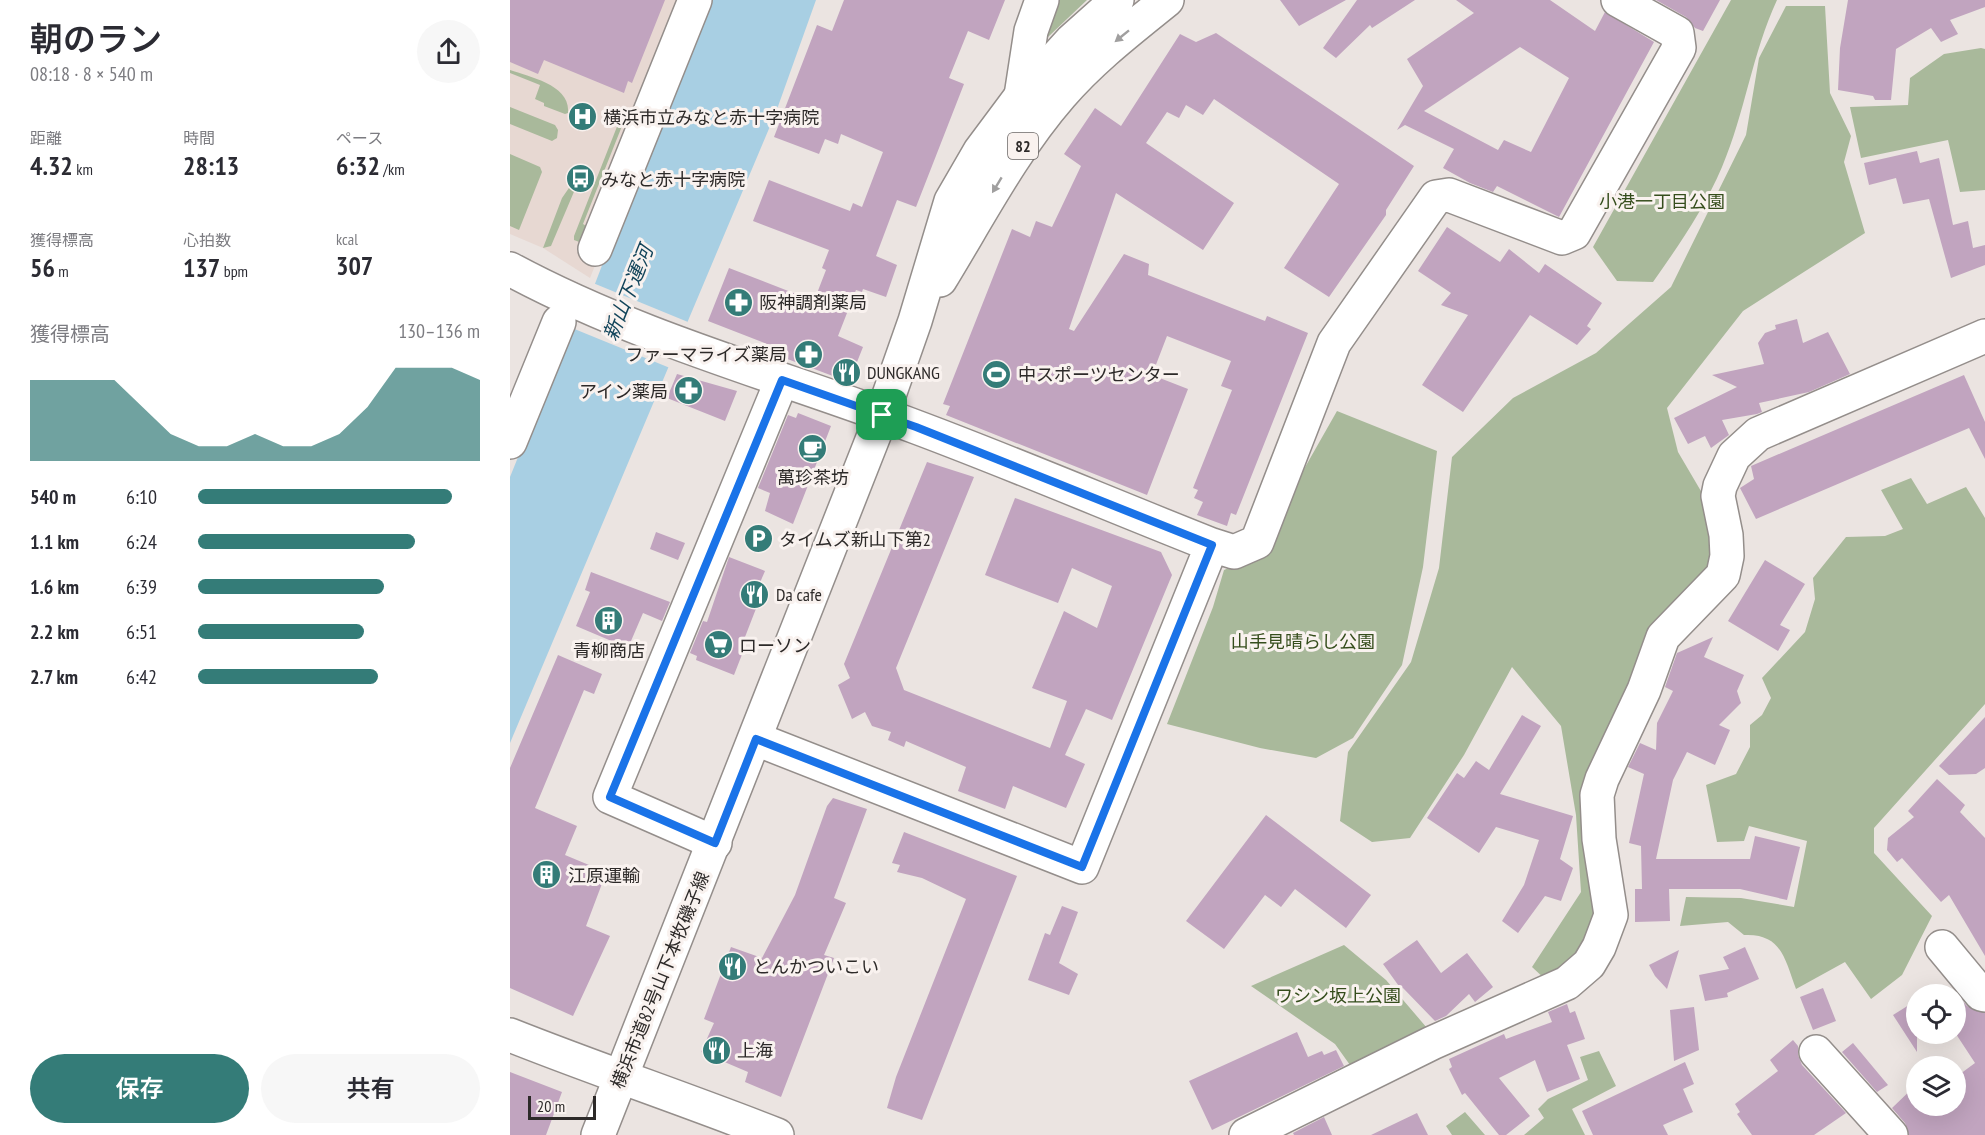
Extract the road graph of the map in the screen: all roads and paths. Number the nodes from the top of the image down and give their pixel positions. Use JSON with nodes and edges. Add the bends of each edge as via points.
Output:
{"nodes":[{"id":1,"x":695,"y":0,"type":"edge"},
{"id":2,"x":1042,"y":0,"type":"edge"},
{"id":3,"x":1117,"y":0,"type":"edge"},
{"id":4,"x":1167,"y":0,"type":"edge"},
{"id":5,"x":1618,"y":0,"type":"edge"},
{"id":6,"x":1021,"y":96,"type":"junction"},
{"id":7,"x":595,"y":249,"type":"dead end"},
{"id":8,"x":510,"y":269,"type":"edge"},
{"id":9,"x":570,"y":314,"type":"junction"},
{"id":10,"x":915,"y":321,"type":"junction"},
{"id":11,"x":1985,"y":336,"type":"edge"},
{"id":12,"x":782,"y":380,"type":"junction"},
{"id":13,"x":882,"y":415,"type":"junction"},
{"id":14,"x":510,"y":442,"type":"edge"},
{"id":15,"x":1212,"y":545,"type":"junction"},
{"id":16,"x":756,"y":739,"type":"junction"},
{"id":17,"x":715,"y":843,"type":"junction"},
{"id":18,"x":1942,"y":947,"type":"dead end"},
{"id":19,"x":1985,"y":995,"type":"edge"},
{"id":20,"x":510,"y":1035,"type":"edge"},
{"id":21,"x":1816,"y":1052,"type":"dead end"},
{"id":22,"x":622,"y":1076,"type":"junction"},
{"id":23,"x":598,"y":1135,"type":"edge"},
{"id":24,"x":777,"y":1135,"type":"edge"},
{"id":25,"x":1245,"y":1135,"type":"edge"},
{"id":26,"x":1891,"y":1135,"type":"edge"}],
"edges":[{"from":1,"to":7,"type":"street"},
{"from":2,"to":6,"type":"street","via":[[1031,31]]},
{"from":3,"to":6,"type":"street","name":"横浜市道82号山下本牧磯子線","number":"82","via":[[1071,41]]},
{"from":4,"to":10,"type":"street","name":"横浜市道82号山下本牧磯子線","number":"82","one_way":true,"via":[[1113,43],[1061,95],[1013,159]]},
{"from":5,"to":15,"type":"street","via":[[1677,33],[1678,48],[1574,233],[1562,238],[1449,195],[1436,197],[1334,343],[1257,542],[1234,552]]},
{"from":6,"to":10,"type":"street","name":"横浜市道82号山下本牧磯子線","number":"82","via":[[980,151],[951,201]]},
{"from":8,"to":9,"type":"street"},
{"from":9,"to":12,"type":"street","via":[[679,344]]},
{"from":9,"to":14,"type":"street"},
{"from":10,"to":13,"type":"street","name":"横浜市道82号山下本牧磯子線","number":"82"},
{"from":11,"to":25,"type":"street","via":[[1758,434],[1734,456],[1718,496],[1726,535],[1723,575],[1664,637],[1597,795],[1599,839],[1611,915],[1589,964],[1567,983],[1422,1048]]},
{"from":12,"to":13,"type":"street"},
{"from":12,"to":17,"type":"street","via":[[610,797]]},
{"from":13,"to":15,"type":"street"},
{"from":13,"to":16,"type":"street","name":"横浜市道82号山下本牧磯子線","number":"82"},
{"from":15,"to":16,"type":"street","via":[[1082,867]]},
{"from":16,"to":17,"type":"street","name":"横浜市道82号山下本牧磯子線","number":"82"},
{"from":17,"to":22,"type":"street","name":"横浜市道82号山下本牧磯子線","number":"82"},
{"from":18,"to":19,"type":"street"},
{"from":20,"to":22,"type":"street"},
{"from":21,"to":26,"type":"street"},
{"from":22,"to":23,"type":"street","name":"横浜市道82号山下本牧磯子線","number":"82"},
{"from":22,"to":24,"type":"street"}]}
